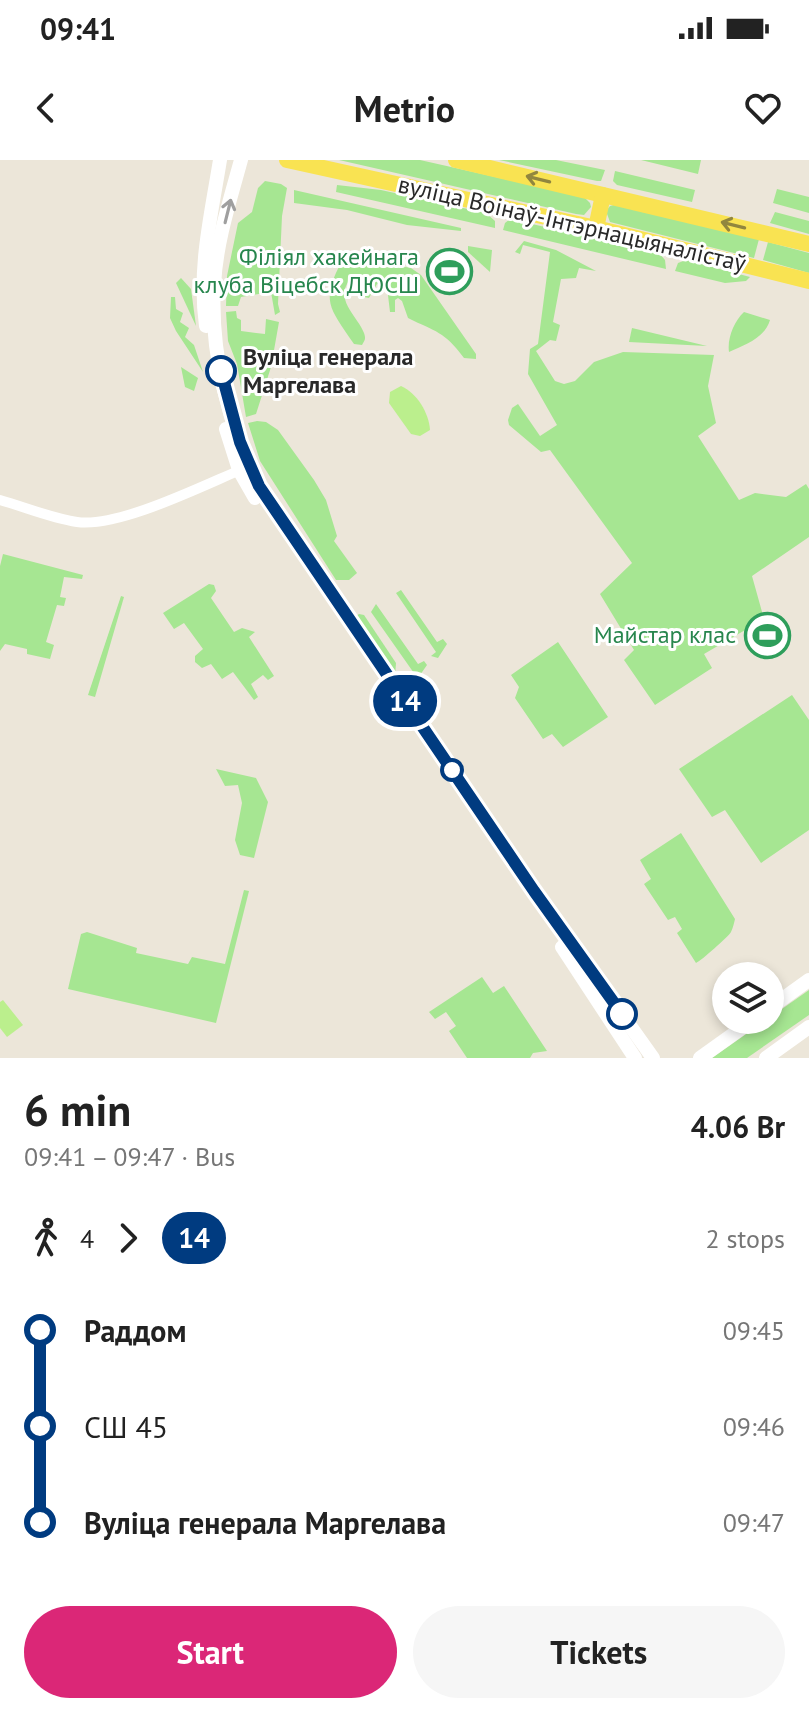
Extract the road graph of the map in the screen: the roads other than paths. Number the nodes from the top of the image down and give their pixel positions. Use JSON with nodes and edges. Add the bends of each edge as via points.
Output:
{"nodes":[{"id":1,"x":220,"y":160,"type":"edge"},
{"id":2,"x":241,"y":160,"type":"edge"},
{"id":3,"x":287,"y":160,"type":"edge"},
{"id":4,"x":456,"y":160,"type":"edge"},
{"id":5,"x":603,"y":195,"type":"junction"},
{"id":6,"x":596,"y":228,"type":"junction"},
{"id":7,"x":809,"y":244,"type":"edge"},
{"id":8,"x":809,"y":281,"type":"edge"},
{"id":9,"x":244,"y":468,"type":"junction"},
{"id":10,"x":0,"y":500,"type":"edge"},
{"id":11,"x":576,"y":958,"type":"junction"},
{"id":12,"x":809,"y":980,"type":"edge"},
{"id":13,"x":784,"y":998,"type":"edge"},
{"id":14,"x":809,"y":1027,"type":"edge"},
{"id":15,"x":733,"y":1034,"type":"edge"},
{"id":16,"x":635,"y":1058,"type":"edge"},
{"id":17,"x":653,"y":1058,"type":"edge"},
{"id":18,"x":700,"y":1058,"type":"edge"},
{"id":19,"x":766,"y":1058,"type":"edge"}],
"edges":[{"from":1,"to":9,"type":"main road","via":[[203,288],[217,398]]},
{"from":9,"to":2,"type":"main road","one_way":true,"via":[[214,319],[219,248]]},
{"from":3,"to":6,"type":"main road","name":"вуліца Воінаў-Інтэрнацыяналістаў"},
{"from":5,"to":4,"type":"main road","name":"вуліца Воінаў-Інтэрнацыяналістаў","one_way":true},
{"from":5,"to":6,"type":"main road"},
{"from":7,"to":5,"type":"main road","name":"вуліца Воінаў-Інтэрнацыяналістаў","one_way":true},
{"from":6,"to":8,"type":"main road","name":"вуліца Воінаў-Інтэрнацыяналістаў"},
{"from":9,"to":10,"type":"street","via":[[106,521],[76,522]]},
{"from":9,"to":11,"type":"main road"},
{"from":11,"to":16,"type":"main road"},
{"from":11,"to":17,"type":"main road"},
{"from":12,"to":13,"type":"main road"},
{"from":14,"to":19,"type":"main road"},
{"from":15,"to":18,"type":"main road"}]}
